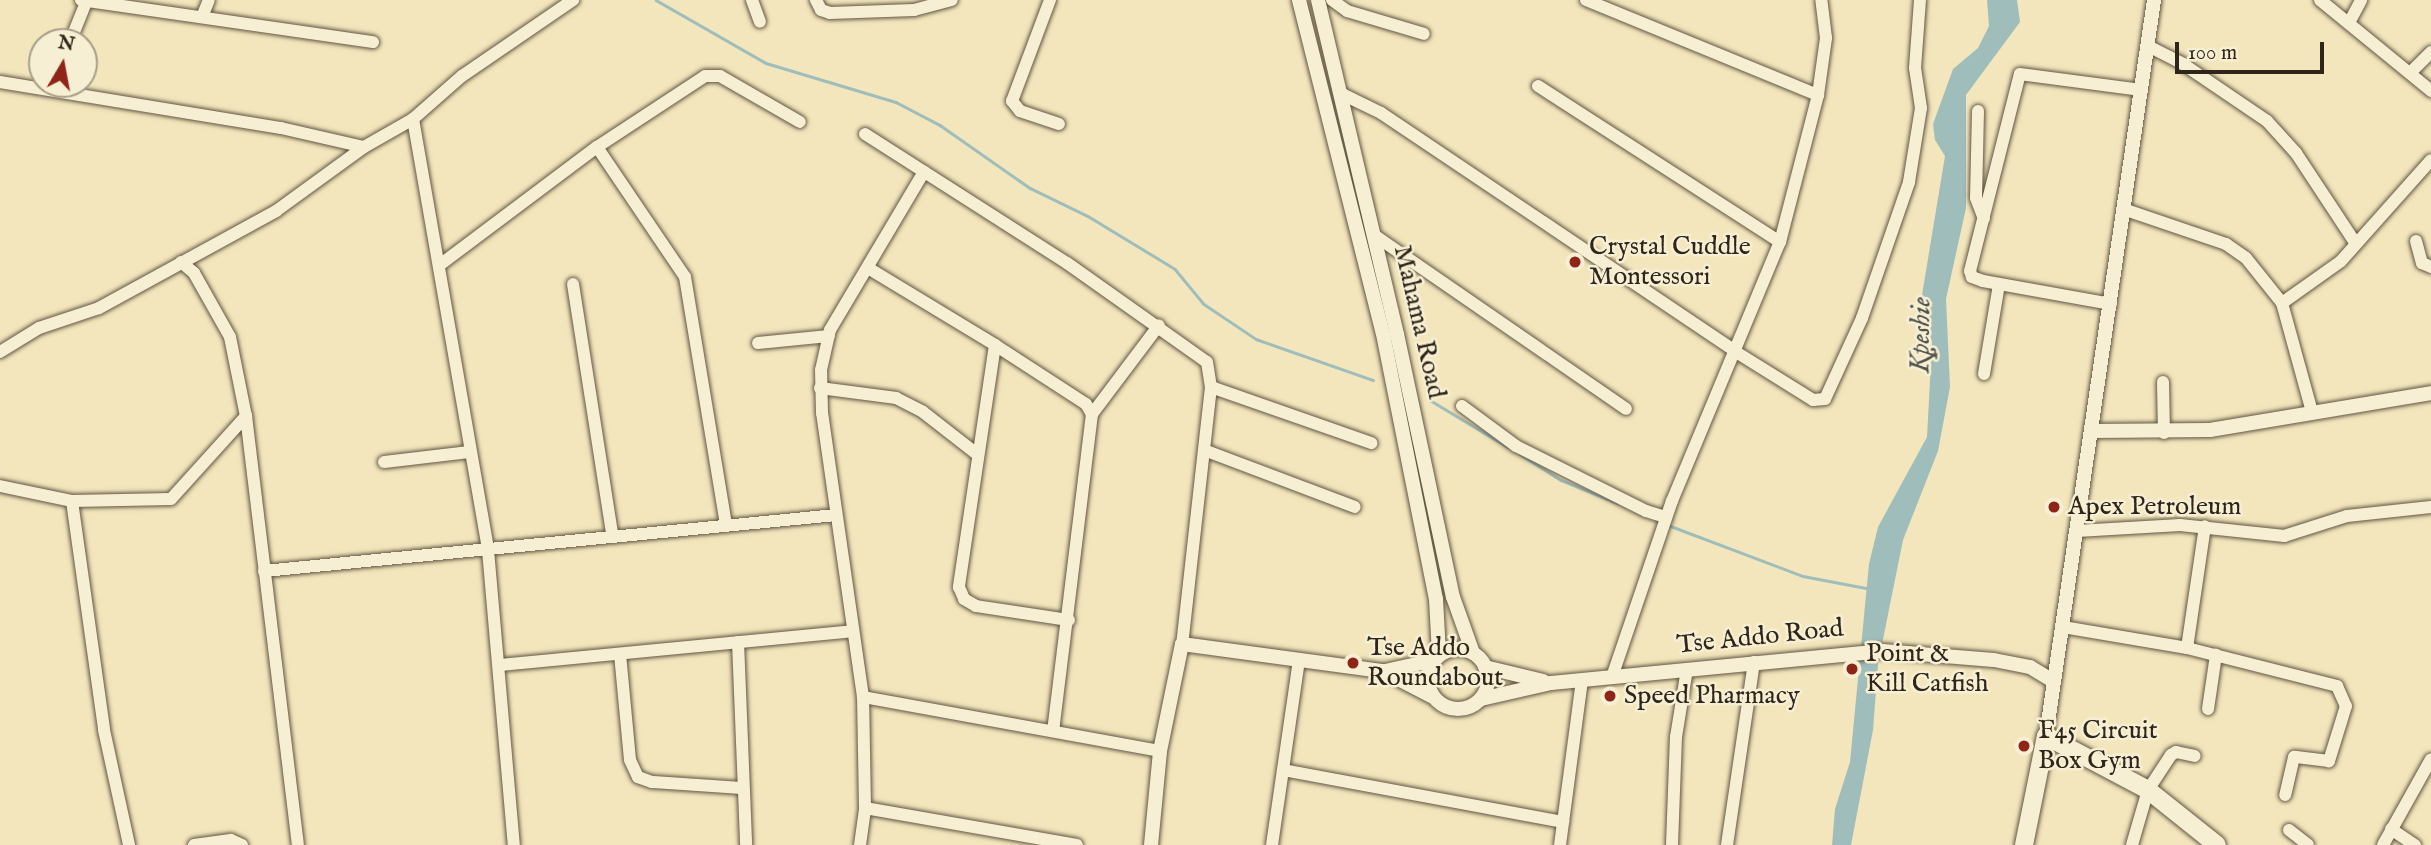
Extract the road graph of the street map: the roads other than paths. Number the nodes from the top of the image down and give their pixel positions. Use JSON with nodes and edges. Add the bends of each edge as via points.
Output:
{"nodes":[{"id":1,"x":85,"y":0,"type":"edge"},
{"id":2,"x":209,"y":0,"type":"edge"},
{"id":3,"x":573,"y":0,"type":"edge"},
{"id":4,"x":752,"y":0,"type":"edge"},
{"id":5,"x":816,"y":0,"type":"edge"},
{"id":6,"x":952,"y":0,"type":"edge"},
{"id":7,"x":1050,"y":0,"type":"edge"},
{"id":8,"x":1299,"y":0,"type":"edge"},
{"id":9,"x":1318,"y":0,"type":"edge"},
{"id":10,"x":1332,"y":0,"type":"edge"},
{"id":11,"x":1586,"y":0,"type":"edge"},
{"id":12,"x":1821,"y":0,"type":"edge"},
{"id":13,"x":1920,"y":0,"type":"edge"},
{"id":14,"x":2154,"y":0,"type":"edge"},
{"id":15,"x":2320,"y":0,"type":"edge"},
{"id":16,"x":2361,"y":0,"type":"edge"},
{"id":17,"x":928,"y":3,"type":"edge"},
{"id":18,"x":202,"y":17,"type":"junction"},
{"id":19,"x":2350,"y":21,"type":"junction"},
{"id":20,"x":760,"y":22,"type":"dead end"},
{"id":21,"x":75,"y":28,"type":"edge"},
{"id":22,"x":1424,"y":34,"type":"dead end"},
{"id":23,"x":373,"y":42,"type":"dead end"},
{"id":24,"x":2148,"y":46,"type":"junction"},
{"id":25,"x":2431,"y":52,"type":"edge"},
{"id":26,"x":2412,"y":71,"type":"junction"},
{"id":27,"x":0,"y":82,"type":"edge"},
{"id":28,"x":28,"y":85,"type":"edge"},
{"id":29,"x":1538,"y":86,"type":"dead end"},
{"id":30,"x":2141,"y":90,"type":"junction"},
{"id":31,"x":2431,"y":91,"type":"edge"},
{"id":32,"x":1340,"y":93,"type":"junction"},
{"id":33,"x":98,"y":95,"type":"edge"},
{"id":34,"x":1818,"y":95,"type":"junction"},
{"id":35,"x":1978,"y":111,"type":"dead end"},
{"id":36,"x":413,"y":119,"type":"junction"},
{"id":37,"x":800,"y":122,"type":"dead end"},
{"id":38,"x":1059,"y":124,"type":"dead end"},
{"id":39,"x":865,"y":134,"type":"dead end"},
{"id":40,"x":364,"y":147,"type":"junction"},
{"id":41,"x":597,"y":147,"type":"junction"},
{"id":42,"x":2431,"y":160,"type":"edge"},
{"id":43,"x":925,"y":172,"type":"junction"},
{"id":44,"x":2126,"y":209,"type":"junction"},
{"id":45,"x":1984,"y":219,"type":"junction"},
{"id":46,"x":1374,"y":235,"type":"junction"},
{"id":47,"x":2354,"y":241,"type":"junction"},
{"id":48,"x":2416,"y":241,"type":"dead end"},
{"id":49,"x":1780,"y":242,"type":"junction"},
{"id":50,"x":181,"y":262,"type":"junction"},
{"id":51,"x":441,"y":264,"type":"junction"},
{"id":52,"x":2431,"y":267,"type":"edge"},
{"id":53,"x":868,"y":268,"type":"junction"},
{"id":54,"x":573,"y":284,"type":"dead end"},
{"id":55,"x":1999,"y":284,"type":"junction"},
{"id":56,"x":2282,"y":303,"type":"junction"},
{"id":57,"x":2111,"y":304,"type":"junction"},
{"id":58,"x":1159,"y":325,"type":"junction"},
{"id":59,"x":829,"y":336,"type":"junction"},
{"id":60,"x":758,"y":343,"type":"dead end"},
{"id":61,"x":995,"y":345,"type":"junction"},
{"id":62,"x":0,"y":352,"type":"edge"},
{"id":63,"x":1736,"y":352,"type":"junction"},
{"id":64,"x":1984,"y":374,"type":"dead end"},
{"id":65,"x":2163,"y":382,"type":"dead end"},
{"id":66,"x":1211,"y":387,"type":"junction"},
{"id":67,"x":820,"y":388,"type":"junction"},
{"id":68,"x":2431,"y":393,"type":"edge"},
{"id":69,"x":1462,"y":406,"type":"dead end"},
{"id":70,"x":1626,"y":409,"type":"dead end"},
{"id":71,"x":2312,"y":412,"type":"junction"},
{"id":72,"x":1093,"y":414,"type":"junction"},
{"id":73,"x":246,"y":416,"type":"junction"},
{"id":74,"x":2092,"y":431,"type":"junction"},
{"id":75,"x":2164,"y":433,"type":"junction"},
{"id":76,"x":1371,"y":443,"type":"dead end"},
{"id":77,"x":1204,"y":450,"type":"junction"},
{"id":78,"x":469,"y":452,"type":"junction"},
{"id":79,"x":978,"y":455,"type":"junction"},
{"id":80,"x":384,"y":462,"type":"dead end"},
{"id":81,"x":0,"y":486,"type":"edge"},
{"id":82,"x":72,"y":501,"type":"junction"},
{"id":83,"x":1354,"y":507,"type":"dead end"},
{"id":84,"x":2431,"y":507,"type":"edge"},
{"id":85,"x":836,"y":515,"type":"junction"},
{"id":86,"x":1665,"y":517,"type":"junction"},
{"id":87,"x":726,"y":526,"type":"junction"},
{"id":88,"x":2205,"y":526,"type":"junction"},
{"id":89,"x":2077,"y":531,"type":"junction"},
{"id":90,"x":612,"y":534,"type":"junction"},
{"id":91,"x":488,"y":550,"type":"junction"},
{"id":92,"x":264,"y":571,"type":"junction"},
{"id":93,"x":1069,"y":620,"type":"junction"},
{"id":94,"x":2063,"y":627,"type":"junction"},
{"id":95,"x":851,"y":631,"type":"junction"},
{"id":96,"x":738,"y":642,"type":"junction"},
{"id":97,"x":1182,"y":644,"type":"junction"},
{"id":98,"x":2187,"y":648,"type":"junction"},
{"id":99,"x":620,"y":653,"type":"junction"},
{"id":100,"x":1473,"y":653,"type":"junction"},
{"id":101,"x":2216,"y":655,"type":"junction"},
{"id":102,"x":1437,"y":657,"type":"junction"},
{"id":103,"x":1299,"y":659,"type":"junction"},
{"id":104,"x":1754,"y":662,"type":"junction"},
{"id":105,"x":501,"y":665,"type":"junction"},
{"id":106,"x":1485,"y":667,"type":"junction"},
{"id":107,"x":1687,"y":669,"type":"junction"},
{"id":108,"x":1383,"y":671,"type":"junction"},
{"id":109,"x":1612,"y":677,"type":"junction"},
{"id":110,"x":1582,"y":680,"type":"junction"},
{"id":111,"x":2053,"y":681,"type":"junction"},
{"id":112,"x":1551,"y":683,"type":"junction"},
{"id":113,"x":863,"y":696,"type":"junction"},
{"id":114,"x":1433,"y":696,"type":"junction"},
{"id":115,"x":1481,"y":699,"type":"junction"},
{"id":116,"x":2208,"y":709,"type":"dead end"},
{"id":117,"x":1053,"y":730,"type":"junction"},
{"id":118,"x":2046,"y":736,"type":"junction"},
{"id":119,"x":1160,"y":751,"type":"junction"},
{"id":120,"x":2195,"y":756,"type":"dead end"},
{"id":121,"x":2431,"y":759,"type":"edge"},
{"id":122,"x":1283,"y":770,"type":"junction"},
{"id":123,"x":743,"y":788,"type":"junction"},
{"id":124,"x":2148,"y":790,"type":"junction"},
{"id":125,"x":2285,"y":795,"type":"dead end"},
{"id":126,"x":865,"y":808,"type":"junction"},
{"id":127,"x":1563,"y":822,"type":"junction"},
{"id":128,"x":2391,"y":829,"type":"junction"},
{"id":129,"x":2289,"y":830,"type":"dead end"},
{"id":130,"x":129,"y":845,"type":"edge"},
{"id":131,"x":194,"y":845,"type":"edge"},
{"id":132,"x":242,"y":845,"type":"edge"},
{"id":133,"x":298,"y":845,"type":"edge"},
{"id":134,"x":514,"y":845,"type":"edge"},
{"id":135,"x":746,"y":845,"type":"edge"},
{"id":136,"x":860,"y":845,"type":"edge"},
{"id":137,"x":1077,"y":845,"type":"edge"},
{"id":138,"x":1151,"y":845,"type":"edge"},
{"id":139,"x":1272,"y":845,"type":"edge"},
{"id":140,"x":1560,"y":845,"type":"edge"},
{"id":141,"x":1672,"y":845,"type":"edge"},
{"id":142,"x":1727,"y":845,"type":"edge"},
{"id":143,"x":2024,"y":845,"type":"edge"},
{"id":144,"x":2132,"y":845,"type":"edge"},
{"id":145,"x":2217,"y":845,"type":"edge"},
{"id":146,"x":2308,"y":845,"type":"edge"},
{"id":147,"x":2383,"y":845,"type":"edge"},
{"id":148,"x":2415,"y":845,"type":"edge"}],
"edges":[{"from":1,"to":18,"type":"street"},
{"from":1,"to":21,"type":"street"},
{"from":2,"to":18,"type":"street"},
{"from":3,"to":36,"type":"street","via":[[462,76]]},
{"from":4,"to":20,"type":"street"},
{"from":5,"to":17,"type":"street","via":[[821,10],[830,13]]},
{"from":6,"to":17,"type":"street"},
{"from":7,"to":38,"type":"street","via":[[1012,101],[1020,111]]},
{"from":8,"to":102,"type":"street","name":"Mahama Road","via":[[1383,334],[1436,599]]},
{"from":9,"to":32,"type":"street","name":"Mahama Road"},
{"from":10,"to":22,"type":"street","via":[[1347,11]]},
{"from":11,"to":34,"type":"street"},
{"from":12,"to":34,"type":"street","via":[[1826,38]]},
{"from":13,"to":63,"type":"street","via":[[1915,68],[1922,108],[1911,174],[1897,223],[1832,391],[1825,399],[1814,400]]},
{"from":14,"to":24,"type":"street"},
{"from":15,"to":19,"type":"street"},
{"from":16,"to":19,"type":"street"},
{"from":18,"to":23,"type":"street"},
{"from":19,"to":26,"type":"street"},
{"from":24,"to":30,"type":"street"},
{"from":24,"to":47,"type":"street","via":[[2267,121],[2296,153]]},
{"from":25,"to":26,"type":"street"},
{"from":26,"to":31,"type":"street"},
{"from":27,"to":28,"type":"street"},
{"from":29,"to":49,"type":"street"},
{"from":30,"to":44,"type":"street"},
{"from":30,"to":45,"type":"street","via":[[2020,74]]},
{"from":32,"to":46,"type":"street","name":"Mahama Road"},
{"from":32,"to":63,"type":"street","via":[[1381,113]]},
{"from":33,"to":40,"type":"street"},
{"from":34,"to":49,"type":"street"},
{"from":35,"to":45,"type":"street","via":[[1976,198]]},
{"from":36,"to":40,"type":"street"},
{"from":36,"to":51,"type":"street"},
{"from":37,"to":41,"type":"street","via":[[712,74]]},
{"from":39,"to":43,"type":"street"},
{"from":40,"to":50,"type":"street","via":[[276,211]]},
{"from":41,"to":51,"type":"street"},
{"from":41,"to":87,"type":"street","via":[[685,277]]},
{"from":42,"to":47,"type":"street"},
{"from":43,"to":53,"type":"street"},
{"from":43,"to":58,"type":"street"},
{"from":44,"to":56,"type":"street","via":[[2226,244],[2246,258]]},
{"from":44,"to":57,"type":"street"},
{"from":45,"to":55,"type":"street","via":[[1970,271],[1972,277]]},
{"from":46,"to":70,"type":"street"},
{"from":46,"to":100,"type":"street","name":"Mahama Road","via":[[1453,597]]},
{"from":47,"to":56,"type":"street","via":[[2320,279]]},
{"from":48,"to":52,"type":"street","via":[[2422,263]]},
{"from":49,"to":63,"type":"street"},
{"from":50,"to":62,"type":"street","via":[[99,308],[38,328]]},
{"from":50,"to":73,"type":"street","via":[[194,273],[230,337]]},
{"from":51,"to":78,"type":"street"},
{"from":53,"to":59,"type":"street"},
{"from":53,"to":61,"type":"street"},
{"from":54,"to":90,"type":"street"},
{"from":55,"to":57,"type":"street"},
{"from":55,"to":64,"type":"street"},
{"from":56,"to":71,"type":"street"},
{"from":57,"to":74,"type":"street"},
{"from":58,"to":66,"type":"street","via":[[1207,362]]},
{"from":58,"to":72,"type":"street"},
{"from":59,"to":60,"type":"street"},
{"from":59,"to":67,"type":"street"},
{"from":61,"to":72,"type":"street","via":[[1086,404]]},
{"from":61,"to":79,"type":"street"},
{"from":63,"to":86,"type":"street"},
{"from":65,"to":75,"type":"street"},
{"from":66,"to":76,"type":"street"},
{"from":66,"to":77,"type":"street"},
{"from":67,"to":79,"type":"street","via":[[896,398],[923,412]]},
{"from":67,"to":85,"type":"street"},
{"from":68,"to":71,"type":"street"},
{"from":69,"to":86,"type":"street","via":[[1516,446]]},
{"from":71,"to":75,"type":"street"},
{"from":72,"to":93,"type":"street"},
{"from":73,"to":82,"type":"street","via":[[171,499]]},
{"from":73,"to":92,"type":"street"},
{"from":74,"to":75,"type":"street"},
{"from":74,"to":89,"type":"street"},
{"from":77,"to":83,"type":"street"},
{"from":77,"to":97,"type":"street"},
{"from":78,"to":80,"type":"street"},
{"from":78,"to":91,"type":"street"},
{"from":79,"to":93,"type":"street","via":[[959,587],[964,599],[976,606]]},
{"from":81,"to":82,"type":"street"},
{"from":82,"to":130,"type":"street","via":[[102,716]]},
{"from":84,"to":88,"type":"street","via":[[2347,516],[2284,536]]},
{"from":85,"to":87,"type":"street"},
{"from":85,"to":95,"type":"street"},
{"from":86,"to":109,"type":"street"},
{"from":87,"to":90,"type":"street"},
{"from":88,"to":89,"type":"street"},
{"from":88,"to":98,"type":"street"},
{"from":89,"to":94,"type":"street"},
{"from":90,"to":91,"type":"street"},
{"from":91,"to":92,"type":"street"},
{"from":91,"to":105,"type":"street"},
{"from":92,"to":133,"type":"street"},
{"from":93,"to":117,"type":"street"},
{"from":94,"to":98,"type":"street"},
{"from":94,"to":111,"type":"street"},
{"from":95,"to":96,"type":"street"},
{"from":95,"to":113,"type":"street"},
{"from":96,"to":99,"type":"street"},
{"from":96,"to":123,"type":"street"},
{"from":97,"to":103,"type":"street"},
{"from":97,"to":119,"type":"street"},
{"from":98,"to":101,"type":"street"},
{"from":99,"to":105,"type":"street"},
{"from":99,"to":123,"type":"street","via":[[630,760],[638,777],[652,782]]},
{"from":100,"to":102,"type":"street","via":[[1450,650]]},
{"from":100,"to":106,"type":"street"},
{"from":101,"to":116,"type":"street"},
{"from":101,"to":125,"type":"street","via":[[2337,686],[2343,694],[2346,706],[2329,761],[2294,757]]},
{"from":102,"to":108,"type":"street"},
{"from":102,"to":114,"type":"street","via":[[1427,678]]},
{"from":103,"to":108,"type":"street"},
{"from":103,"to":122,"type":"street"},
{"from":104,"to":107,"type":"street","name":"Tse Addo Road"},
{"from":104,"to":111,"type":"street","name":"Tse Addo Road","via":[[1845,653],[1922,653],[2017,664]]},
{"from":104,"to":142,"type":"street"},
{"from":105,"to":134,"type":"street"},
{"from":106,"to":112,"type":"street","name":"Tse Addo Road"},
{"from":106,"to":115,"type":"street","via":[[1487,689]]},
{"from":107,"to":109,"type":"street","name":"Tse Addo Road"},
{"from":107,"to":141,"type":"street","via":[[1676,737]]},
{"from":108,"to":114,"type":"street"},
{"from":109,"to":110,"type":"street","name":"Tse Addo Road"},
{"from":110,"to":112,"type":"street","name":"Tse Addo Road"},
{"from":110,"to":127,"type":"street"},
{"from":111,"to":118,"type":"street"},
{"from":112,"to":115,"type":"street","name":"Tse Addo Road"},
{"from":113,"to":117,"type":"street"},
{"from":113,"to":126,"type":"street"},
{"from":114,"to":115,"type":"street","via":[[1441,704],[1462,709]]},
{"from":117,"to":119,"type":"street"},
{"from":118,"to":124,"type":"main road"},
{"from":118,"to":143,"type":"main road"},
{"from":119,"to":138,"type":"street"},
{"from":120,"to":124,"type":"street","via":[[2173,753]]},
{"from":121,"to":128,"type":"street"},
{"from":122,"to":127,"type":"street"},
{"from":122,"to":139,"type":"street"},
{"from":123,"to":135,"type":"street"},
{"from":124,"to":144,"type":"street"},
{"from":124,"to":145,"type":"main road"},
{"from":126,"to":136,"type":"street"},
{"from":126,"to":137,"type":"street"},
{"from":127,"to":140,"type":"street"},
{"from":128,"to":147,"type":"street"},
{"from":128,"to":148,"type":"street"},
{"from":129,"to":146,"type":"street"},
{"from":131,"to":132,"type":"street","via":[[231,840]]}]}
